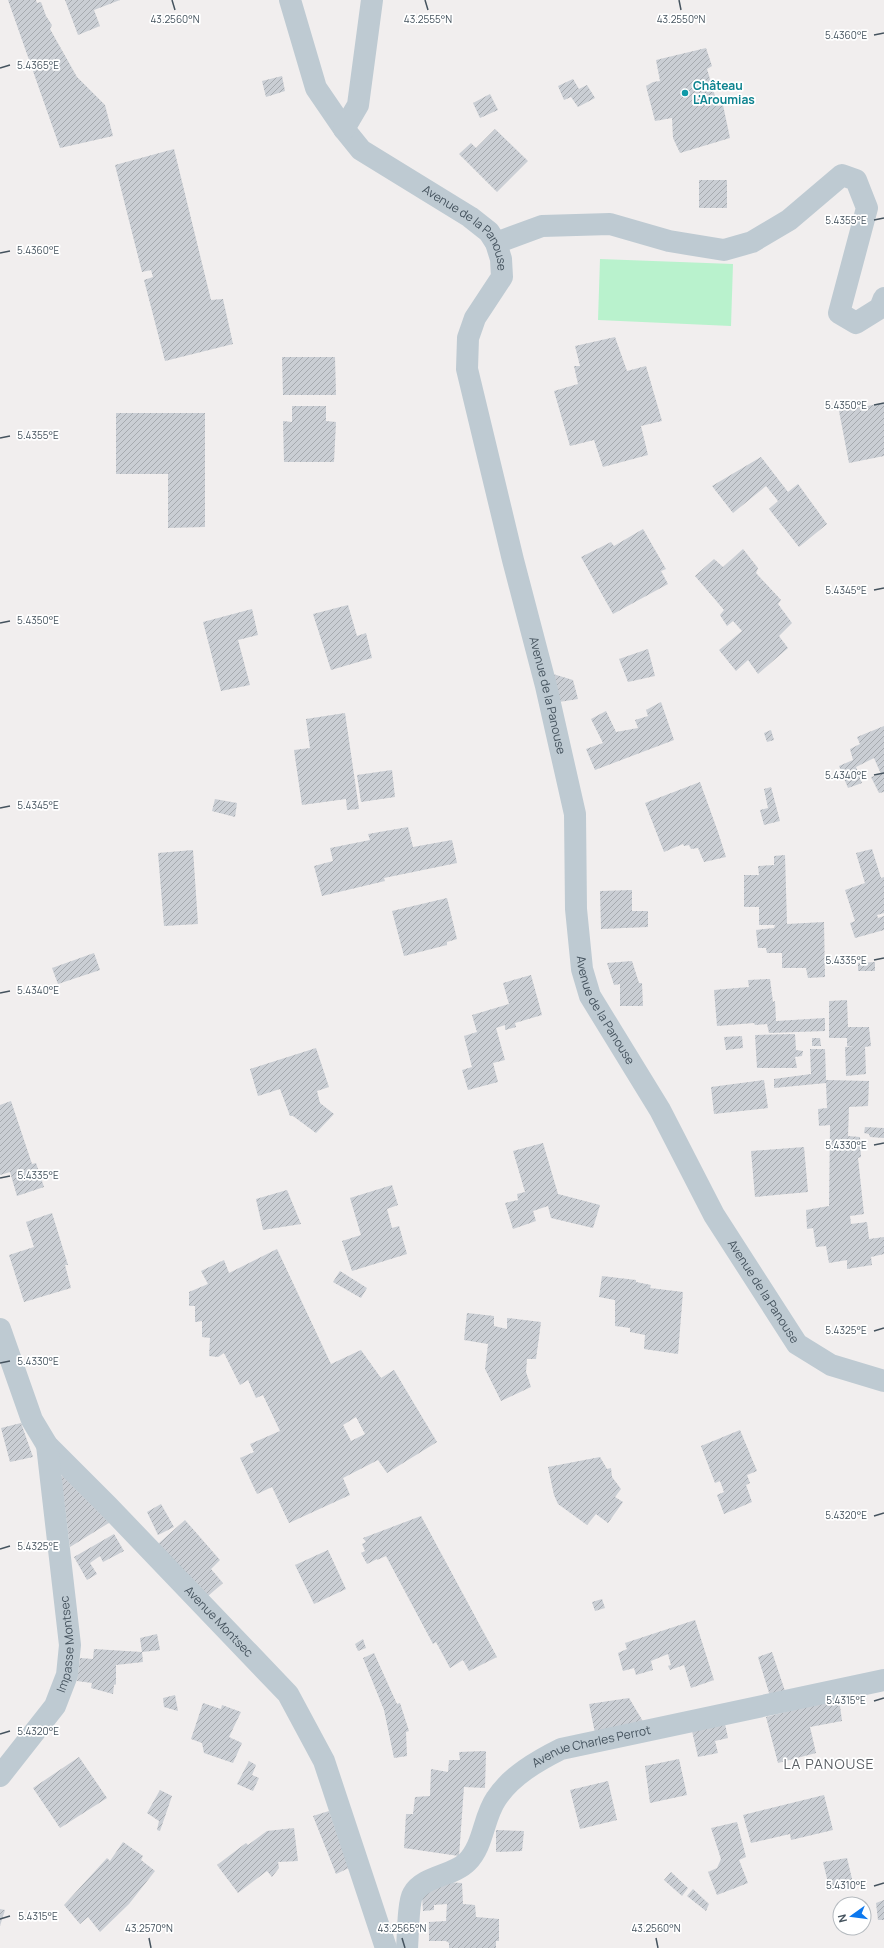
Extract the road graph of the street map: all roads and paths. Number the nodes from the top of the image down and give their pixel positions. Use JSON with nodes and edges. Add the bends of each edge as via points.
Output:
{"nodes":[{"id":1,"x":290,"y":0,"type":"edge"},
{"id":2,"x":372,"y":0,"type":"edge"},
{"id":3,"x":344,"y":129,"type":"junction"},
{"id":4,"x":496,"y":243,"type":"junction"},
{"id":5,"x":884,"y":298,"type":"edge"},
{"id":6,"x":0,"y":1329,"type":"edge"},
{"id":7,"x":884,"y":1381,"type":"edge"},
{"id":8,"x":47,"y":1445,"type":"junction"},
{"id":9,"x":884,"y":1680,"type":"edge"},
{"id":10,"x":0,"y":1776,"type":"edge"},
{"id":11,"x":386,"y":1948,"type":"edge"},
{"id":12,"x":407,"y":1948,"type":"edge"}],
"edges":[{"from":1,"to":3,"type":"street","name":"Avenue de la Panouse","via":[[316,88]]},
{"from":2,"to":3,"type":"street","via":[[358,105]]},
{"from":3,"to":4,"type":"street","name":"Avenue de la Panouse","via":[[362,150],[470,217],[489,232]]},
{"from":4,"to":5,"type":"street","via":[[542,226],[610,224],[669,241],[724,250],[752,242],[789,220],[842,174],[856,180],[867,208],[839,313],[856,323],[880,308]]},
{"from":4,"to":7,"type":"street","name":"Avenue de la Panouse","via":[[501,259],[502,277],[475,318],[468,338],[467,369],[546,686],[575,814],[576,909],[582,969],[590,996],[660,1110],[714,1215],[798,1344],[831,1365]]},
{"from":6,"to":8,"type":"street","name":"Avenue Montsec","via":[[32,1420]]},
{"from":8,"to":10,"type":"street","name":"Impasse Montsec","via":[[70,1645],[67,1675],[55,1706]]},
{"from":8,"to":11,"type":"street","name":"Avenue Montsec","via":[[288,1694],[324,1761]]},
{"from":9,"to":12,"type":"street","name":"Avenue Charles Perrot","via":[[561,1749],[538,1761],[513,1780],[496,1799],[475,1851],[466,1863],[416,1888],[411,1896]]}]}
